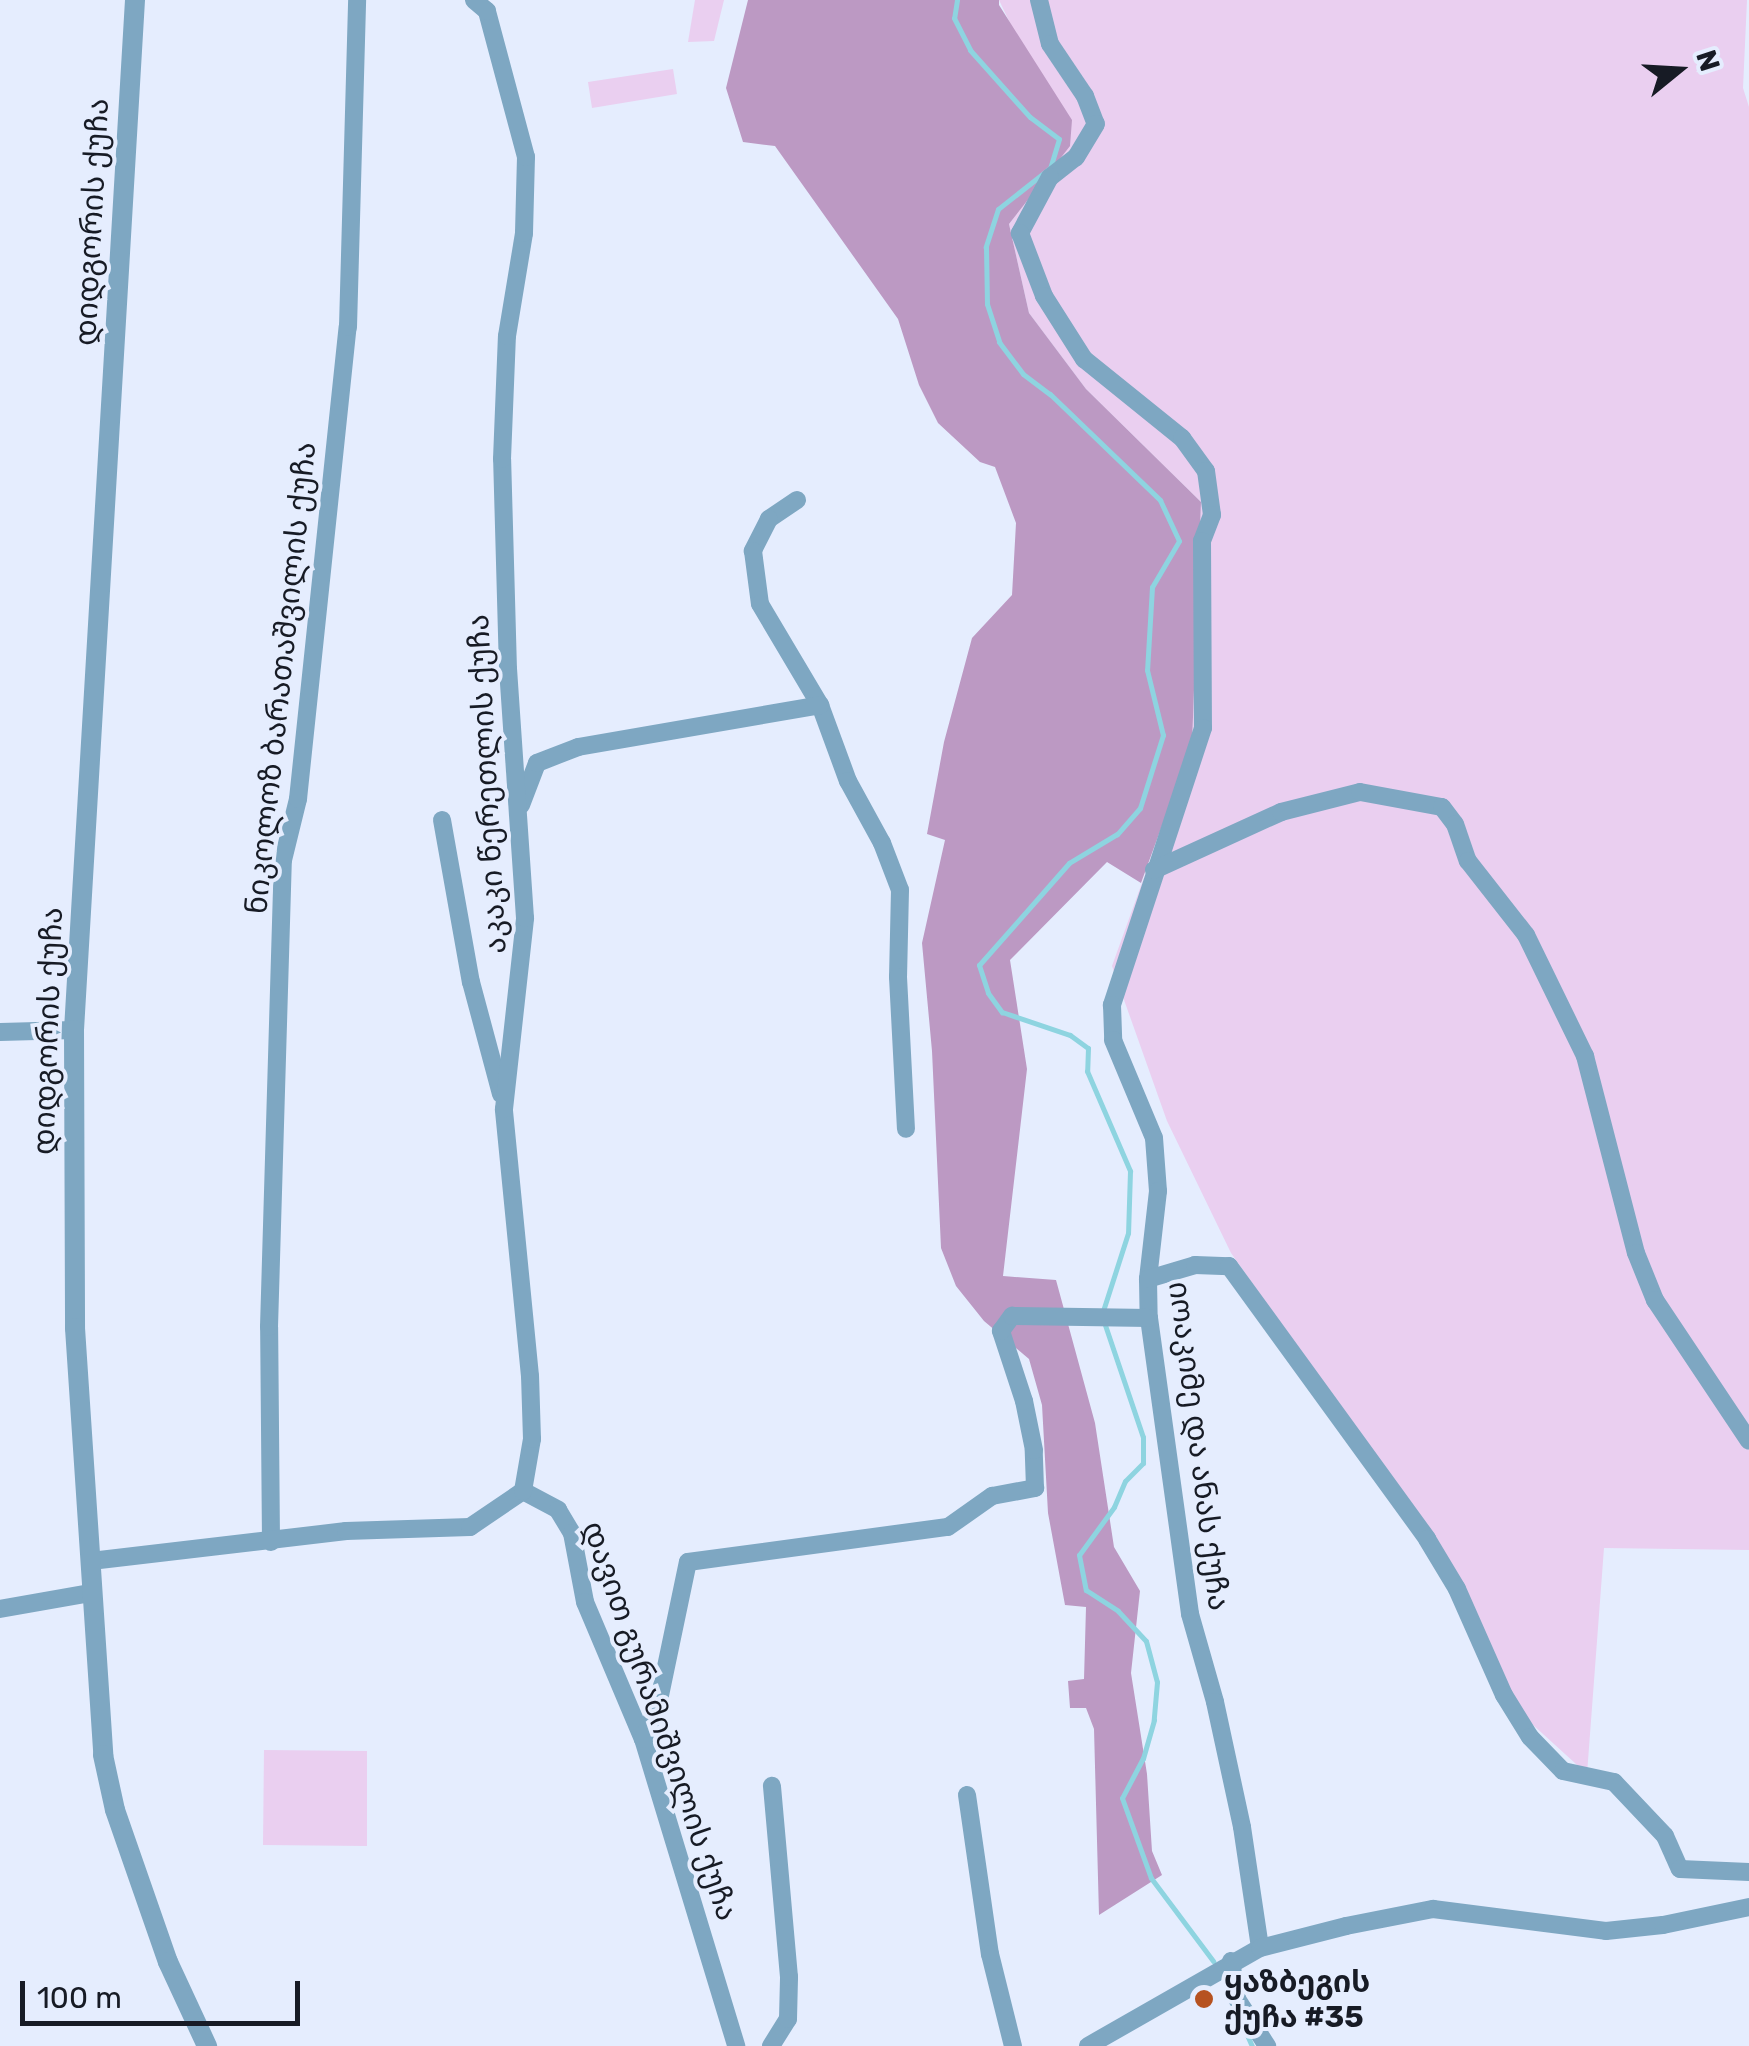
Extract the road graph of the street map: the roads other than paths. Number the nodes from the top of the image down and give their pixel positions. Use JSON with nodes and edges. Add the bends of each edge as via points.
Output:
{"nodes":[{"id":1,"x":135,"y":0,"type":"edge"},
{"id":2,"x":357,"y":0,"type":"edge"},
{"id":3,"x":474,"y":0,"type":"edge"},
{"id":4,"x":1039,"y":0,"type":"edge"},
{"id":5,"x":797,"y":500,"type":"dead end"},
{"id":6,"x":820,"y":704,"type":"junction"},
{"id":7,"x":519,"y":812,"type":"junction"},
{"id":8,"x":442,"y":820,"type":"dead end"},
{"id":9,"x":1154,"y":870,"type":"junction"},
{"id":10,"x":74,"y":1030,"type":"junction"},
{"id":11,"x":0,"y":1032,"type":"edge"},
{"id":12,"x":504,"y":1109,"type":"junction"},
{"id":13,"x":906,"y":1129,"type":"dead end"},
{"id":14,"x":1148,"y":1279,"type":"junction"},
{"id":15,"x":1149,"y":1318,"type":"junction"},
{"id":16,"x":1749,"y":1442,"type":"edge"},
{"id":17,"x":523,"y":1491,"type":"junction"},
{"id":18,"x":271,"y":1542,"type":"junction"},
{"id":19,"x":91,"y":1561,"type":"junction"},
{"id":20,"x":90,"y":1593,"type":"junction"},
{"id":21,"x":0,"y":1609,"type":"edge"},
{"id":22,"x":643,"y":1739,"type":"junction"},
{"id":23,"x":772,"y":1786,"type":"dead end"},
{"id":24,"x":968,"y":1795,"type":"dead end"},
{"id":25,"x":1749,"y":1872,"type":"edge"},
{"id":26,"x":1749,"y":1907,"type":"edge"},
{"id":27,"x":1260,"y":1948,"type":"junction"},
{"id":28,"x":1231,"y":1962,"type":"junction"},
{"id":29,"x":207,"y":2046,"type":"edge"},
{"id":30,"x":736,"y":2046,"type":"edge"},
{"id":31,"x":772,"y":2046,"type":"edge"},
{"id":32,"x":1013,"y":2046,"type":"edge"},
{"id":33,"x":1088,"y":2046,"type":"edge"},
{"id":34,"x":1267,"y":2046,"type":"edge"}],
"edges":[{"from":1,"to":10,"type":"street","name":"დიდგორის ქუჩა"},
{"from":2,"to":18,"type":"street","name":"ნიკოლოზ ბარათაშვილის ქუჩა","via":[[348,327],[298,799],[283,860],[269,1327]]},
{"from":3,"to":7,"type":"street","name":"აკაკი წერეთლის ქუჩა","via":[[488,10],[526,157],[524,233],[506,336],[502,459]]},
{"from":4,"to":9,"type":"street","name":"იოაკიმე და ანას ქუჩა","via":[[1050,44],[1096,124],[1076,157],[1050,177],[1020,233],[1044,296],[1084,360],[1182,438],[1206,471],[1212,515],[1202,541],[1203,728]]},
{"from":5,"to":6,"type":"street","via":[[769,520],[753,551],[760,604]]},
{"from":6,"to":7,"type":"street","via":[[578,747],[537,764]]},
{"from":6,"to":13,"type":"street","via":[[900,890]]},
{"from":7,"to":12,"type":"street","name":"აკაკი წერეთლის ქუჩა","via":[[523,972]]},
{"from":8,"to":12,"type":"street","via":[[471,982]]},
{"from":9,"to":14,"type":"street","name":"იოაკიმე და ანას ქუჩა","via":[[1112,1005],[1113,1040],[1154,1138],[1158,1191]]},
{"from":9,"to":16,"type":"street","via":[[1280,812],[1360,792],[1442,807],[1468,861],[1526,935],[1585,1056],[1636,1254],[1656,1300]]},
{"from":10,"to":11,"type":"street"},
{"from":10,"to":19,"type":"street","name":"დიდგორის ქუჩა","via":[[74,1328]]},
{"from":12,"to":17,"type":"street","name":"აკაკი წერეთლის ქუჩა","via":[[530,1376],[532,1440]]},
{"from":14,"to":15,"type":"street","name":"იოაკიმე და ანას ქუჩა"},
{"from":14,"to":25,"type":"street","via":[[1196,1265],[1228,1266],[1427,1540],[1530,1737],[1563,1771],[1614,1782],[1665,1836],[1680,1869]]},
{"from":15,"to":22,"type":"street","via":[[1012,1316],[1000,1331],[1024,1401],[1034,1488],[992,1496],[948,1527],[688,1562],[658,1706]]},
{"from":15,"to":27,"type":"street","name":"იოაკიმე და ანას ქუჩა","via":[[1190,1614],[1238,1809]]},
{"from":17,"to":18,"type":"street","via":[[470,1527],[346,1531]]},
{"from":17,"to":22,"type":"street","name":"დავით გურამიშვილის ქუჩა","via":[[558,1510],[572,1533],[585,1602]]},
{"from":18,"to":19,"type":"street"},
{"from":19,"to":20,"type":"street","name":"დიდგორის ქუჩა"},
{"from":20,"to":21,"type":"street"},
{"from":20,"to":29,"type":"street","name":"დიდგორის ქუჩა","via":[[97,1704],[116,1810],[168,1962]]},
{"from":22,"to":30,"type":"street","name":"დავით გურამიშვილის ქუჩა"},
{"from":23,"to":31,"type":"street","via":[[789,1976],[788,2019]]},
{"from":24,"to":32,"type":"street","via":[[990,1954]]},
{"from":26,"to":27,"type":"street","via":[[1606,1931],[1433,1909]]},
{"from":27,"to":28,"type":"street"},
{"from":28,"to":33,"type":"street"},
{"from":28,"to":34,"type":"street","via":[[1237,1999]]}]}
